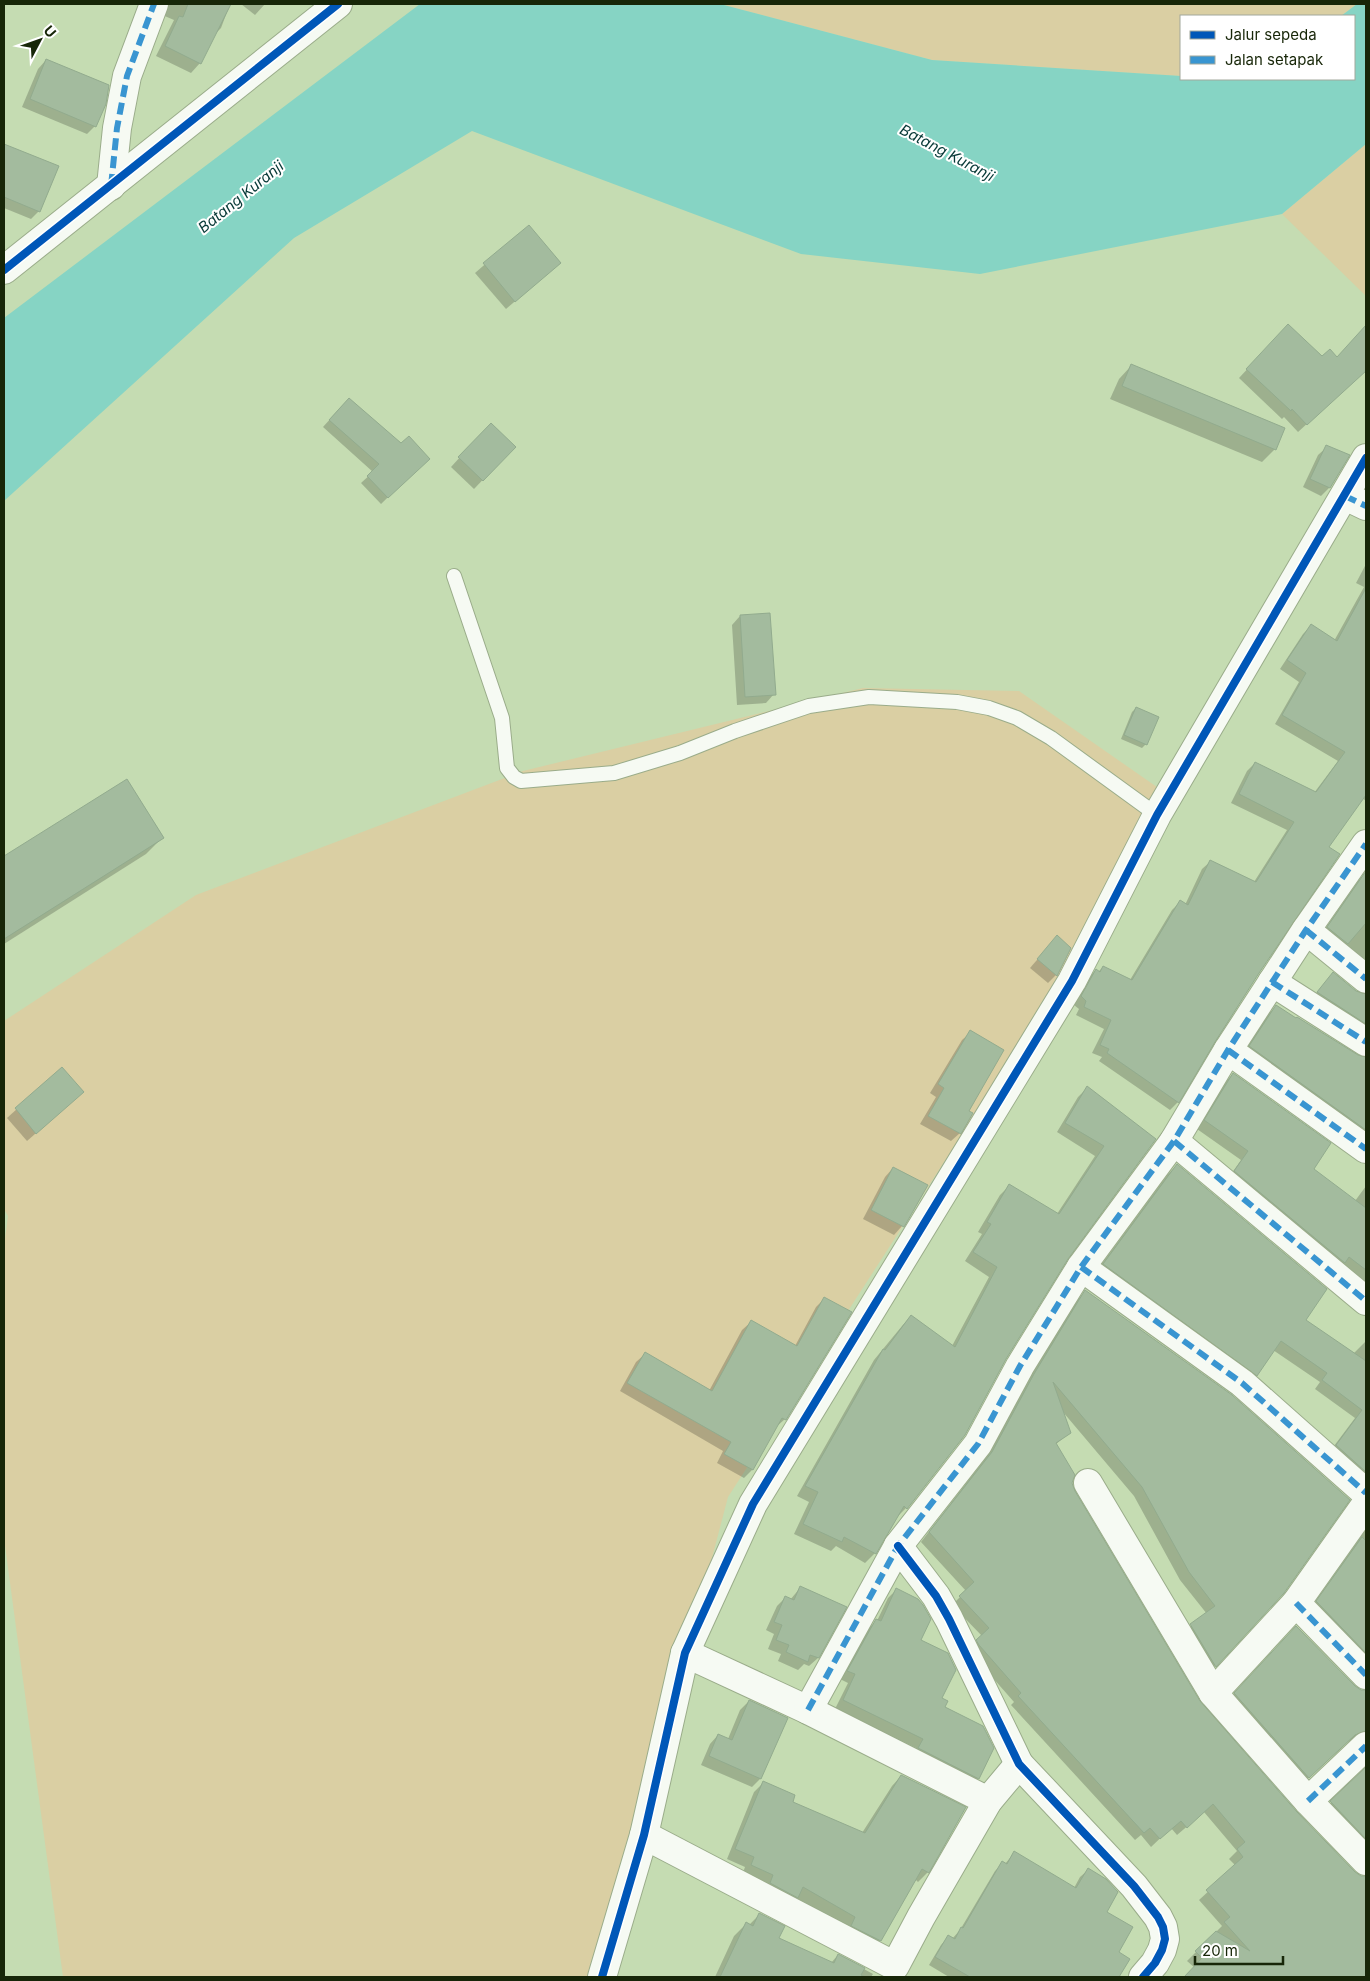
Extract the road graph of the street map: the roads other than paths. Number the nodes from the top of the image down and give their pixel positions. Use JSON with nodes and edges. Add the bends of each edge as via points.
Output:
{"nodes":[{"id":1,"x":154,"y":4,"type":"edge"},
{"id":2,"x":338,"y":4,"type":"edge"},
{"id":3,"x":111,"y":186,"type":"junction"},
{"id":4,"x":4,"y":270,"type":"edge"},
{"id":5,"x":1366,"y":458,"type":"edge"},
{"id":6,"x":1356,"y":501,"type":"edge"},
{"id":7,"x":454,"y":576,"type":"dead end"},
{"id":8,"x":1157,"y":815,"type":"junction"},
{"id":9,"x":1366,"y":844,"type":"edge"},
{"id":10,"x":1306,"y":930,"type":"junction"},
{"id":11,"x":1366,"y":979,"type":"edge"},
{"id":12,"x":1272,"y":982,"type":"junction"},
{"id":13,"x":1366,"y":1042,"type":"edge"},
{"id":14,"x":1228,"y":1050,"type":"junction"},
{"id":15,"x":1174,"y":1141,"type":"junction"},
{"id":16,"x":1366,"y":1149,"type":"edge"},
{"id":17,"x":1081,"y":1267,"type":"junction"},
{"id":18,"x":1366,"y":1300,"type":"edge"},
{"id":19,"x":1088,"y":1483,"type":"dead end"},
{"id":20,"x":1366,"y":1492,"type":"edge"},
{"id":21,"x":1366,"y":1504,"type":"edge"},
{"id":22,"x":898,"y":1546,"type":"junction"},
{"id":23,"x":1296,"y":1603,"type":"junction"},
{"id":24,"x":685,"y":1653,"type":"junction"},
{"id":25,"x":1366,"y":1676,"type":"edge"},
{"id":26,"x":1212,"y":1692,"type":"junction"},
{"id":27,"x":808,"y":1710,"type":"junction"},
{"id":28,"x":1366,"y":1746,"type":"edge"},
{"id":29,"x":1019,"y":1764,"type":"junction"},
{"id":30,"x":1308,"y":1801,"type":"junction"},
{"id":31,"x":988,"y":1802,"type":"junction"},
{"id":32,"x":644,"y":1835,"type":"junction"},
{"id":33,"x":1366,"y":1861,"type":"edge"},
{"id":34,"x":892,"y":1971,"type":"edge"},
{"id":35,"x":602,"y":1977,"type":"edge"},
{"id":36,"x":1143,"y":1977,"type":"edge"}],
"edges":[{"from":1,"to":3,"type":"street","via":[[128,76]]},
{"from":2,"to":3,"type":"street"},
{"from":3,"to":4,"type":"street"},
{"from":5,"to":6,"type":"street"},
{"from":6,"to":8,"type":"street"},
{"from":7,"to":8,"type":"lane","via":[[502,718],[507,768],[521,781],[614,773],[680,753],[809,706],[879,697],[958,702],[1017,718],[1051,738]]},
{"from":8,"to":24,"type":"street","via":[[1072,981],[753,1504]]},
{"from":9,"to":10,"type":"street"},
{"from":10,"to":11,"type":"street"},
{"from":10,"to":12,"type":"street"},
{"from":12,"to":13,"type":"street"},
{"from":12,"to":14,"type":"street"},
{"from":14,"to":15,"type":"street"},
{"from":14,"to":16,"type":"street"},
{"from":15,"to":17,"type":"street"},
{"from":15,"to":18,"type":"street"},
{"from":17,"to":20,"type":"street","via":[[1242,1383]]},
{"from":17,"to":22,"type":"street","via":[[1020,1366],[978,1444]]},
{"from":19,"to":26,"type":"street"},
{"from":21,"to":23,"type":"street"},
{"from":22,"to":27,"type":"street"},
{"from":22,"to":29,"type":"street","via":[[920,1573],[949,1619]]},
{"from":23,"to":25,"type":"street"},
{"from":23,"to":26,"type":"street"},
{"from":24,"to":27,"type":"street"},
{"from":24,"to":32,"type":"street"},
{"from":26,"to":30,"type":"street"},
{"from":27,"to":31,"type":"street"},
{"from":28,"to":30,"type":"street"},
{"from":29,"to":31,"type":"street"},
{"from":29,"to":36,"type":"street","via":[[1134,1886],[1158,1917],[1165,1939]]},
{"from":30,"to":33,"type":"street"},
{"from":31,"to":34,"type":"street"},
{"from":32,"to":34,"type":"street"},
{"from":32,"to":35,"type":"street"}]}
